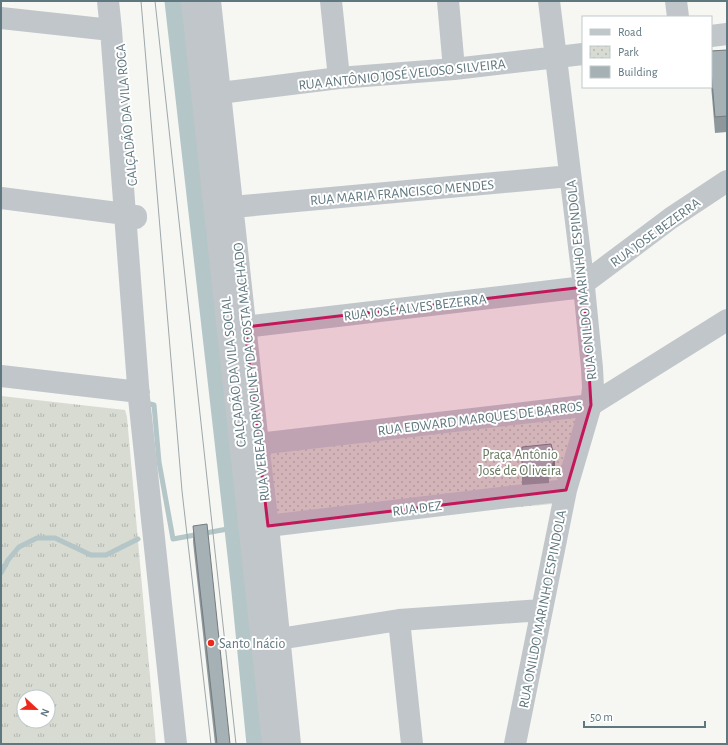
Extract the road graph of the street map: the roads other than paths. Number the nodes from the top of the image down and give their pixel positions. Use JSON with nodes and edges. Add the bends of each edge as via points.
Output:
{"nodes":[{"id":1,"x":108,"y":1,"type":"edge"},
{"id":2,"x":115,"y":1,"type":"edge"},
{"id":3,"x":192,"y":1,"type":"edge"},
{"id":4,"x":210,"y":1,"type":"edge"},
{"id":5,"x":331,"y":1,"type":"edge"},
{"id":6,"x":448,"y":1,"type":"edge"},
{"id":7,"x":549,"y":1,"type":"edge"},
{"id":8,"x":676,"y":1,"type":"edge"},
{"id":9,"x":678,"y":16,"type":"edge"},
{"id":10,"x":1,"y":18,"type":"edge"},
{"id":11,"x":111,"y":30,"type":"junction"},
{"id":12,"x":727,"y":34,"type":"edge"},
{"id":13,"x":712,"y":36,"type":"edge"},
{"id":14,"x":582,"y":54,"type":"edge"},
{"id":15,"x":555,"y":58,"type":"junction"},
{"id":16,"x":454,"y":69,"type":"junction"},
{"id":17,"x":339,"y":78,"type":"junction"},
{"id":18,"x":220,"y":94,"type":"junction"},
{"id":19,"x":570,"y":176,"type":"junction"},
{"id":20,"x":727,"y":180,"type":"edge"},
{"id":21,"x":1,"y":198,"type":"edge"},
{"id":22,"x":233,"y":207,"type":"junction"},
{"id":23,"x":126,"y":214,"type":"junction"},
{"id":24,"x":584,"y":286,"type":"junction"},
{"id":25,"x":727,"y":320,"type":"edge"},
{"id":26,"x":245,"y":327,"type":"junction"},
{"id":27,"x":1,"y":376,"type":"edge"},
{"id":28,"x":139,"y":399,"type":"junction"},
{"id":29,"x":591,"y":405,"type":"junction"},
{"id":30,"x":258,"y":444,"type":"junction"},
{"id":31,"x":566,"y":490,"type":"junction"},
{"id":32,"x":268,"y":526,"type":"junction"},
{"id":33,"x":542,"y":610,"type":"junction"},
{"id":34,"x":399,"y":620,"type":"junction"},
{"id":35,"x":280,"y":639,"type":"junction"},
{"id":36,"x":176,"y":744,"type":"edge"},
{"id":37,"x":273,"y":744,"type":"edge"},
{"id":38,"x":290,"y":744,"type":"edge"},
{"id":39,"x":412,"y":744,"type":"edge"},
{"id":40,"x":515,"y":744,"type":"edge"}],
"edges":[{"from":1,"to":11,"type":"street"},
{"from":2,"to":23,"type":"street","name":"CALÇADÃO DA VILA ROCA","via":[[136,218]]},
{"from":3,"to":37,"type":"street","name":"CALÇADÃO DA VILA SOCIAL"},
{"from":4,"to":18,"type":"street","name":"RUA VEREADOR VOLNEY DA COSTA MACHADO"},
{"from":5,"to":17,"type":"street"},
{"from":6,"to":16,"type":"street"},
{"from":7,"to":15,"type":"street","name":"RUA ONILDO MARINHO ESPINDOLA"},
{"from":8,"to":9,"type":"street"},
{"from":10,"to":11,"type":"street"},
{"from":11,"to":23,"type":"street"},
{"from":12,"to":13,"type":"street"},
{"from":14,"to":15,"type":"street","name":"RUA ANTÔNIO JOSÉ VELOSO SILVEIRA"},
{"from":15,"to":16,"type":"street","name":"RUA ANTÔNIO JOSÉ VELOSO SILVEIRA"},
{"from":15,"to":19,"type":"street","name":"RUA ONILDO MARINHO ESPINDOLA"},
{"from":16,"to":17,"type":"street","name":"RUA ANTÔNIO JOSÉ VELOSO SILVEIRA"},
{"from":17,"to":18,"type":"street","name":"RUA ANTÔNIO JOSÉ VELOSO SILVEIRA"},
{"from":18,"to":22,"type":"street","name":"RUA VEREADOR VOLNEY DA COSTA MACHADO"},
{"from":19,"to":22,"type":"street","name":"RUA MARIA FRANCISCO MENDES"},
{"from":19,"to":24,"type":"street","name":"RUA ONILDO MARINHO ESPINDOLA"},
{"from":20,"to":24,"type":"street","name":"RUA JOSE BEZERRA","via":[[671,218]]},
{"from":21,"to":23,"type":"street"},
{"from":22,"to":26,"type":"street","name":"RUA VEREADOR VOLNEY DA COSTA MACHADO"},
{"from":23,"to":28,"type":"street"},
{"from":24,"to":26,"type":"street","name":"RUA JOSÉ ALVES BEZERRA"},
{"from":24,"to":29,"type":"street","name":"RUA ONILDO MARINHO ESPINDOLA","via":[[592,368]]},
{"from":25,"to":29,"type":"street","name":"RUA EDWARD MARQUES DE BARROS"},
{"from":26,"to":30,"type":"street","name":"RUA VEREADOR VOLNEY DA COSTA MACHADO"},
{"from":27,"to":28,"type":"street"},
{"from":28,"to":36,"type":"street"},
{"from":29,"to":30,"type":"street","name":"RUA EDWARD MARQUES DE BARROS"},
{"from":29,"to":31,"type":"street","name":"RUA ONILDO MARINHO ESPINDOLA"},
{"from":30,"to":32,"type":"street","name":"RUA VEREADOR VOLNEY DA COSTA MACHADO"},
{"from":31,"to":32,"type":"street","name":"RUA DEZ"},
{"from":31,"to":33,"type":"street","name":"RUA ONILDO MARINHO ESPINDOLA"},
{"from":32,"to":35,"type":"street","name":"RUA VEREADOR VOLNEY DA COSTA MACHADO"},
{"from":33,"to":34,"type":"street"},
{"from":33,"to":40,"type":"street","name":"RUA ONILDO MARINHO ESPINDOLA"},
{"from":34,"to":35,"type":"street"},
{"from":34,"to":39,"type":"street"},
{"from":35,"to":38,"type":"street","name":"RUA VEREADOR VOLNEY DA COSTA MACHADO"}]}
